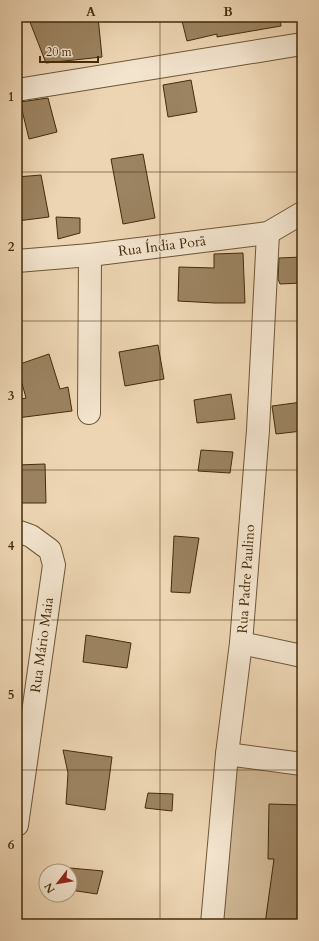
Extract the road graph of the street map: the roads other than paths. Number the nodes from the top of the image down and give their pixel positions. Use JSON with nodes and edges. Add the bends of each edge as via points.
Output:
{"nodes":[{"id":1,"x":302,"y":44,"type":"edge"},
{"id":2,"x":17,"y":90,"type":"edge"},
{"id":3,"x":302,"y":213,"type":"edge"},
{"id":4,"x":268,"y":233,"type":"junction"},
{"id":5,"x":90,"y":254,"type":"junction"},
{"id":6,"x":17,"y":261,"type":"edge"},
{"id":7,"x":89,"y":414,"type":"dead end"},
{"id":8,"x":17,"y":531,"type":"edge"},
{"id":9,"x":241,"y":643,"type":"junction"},
{"id":10,"x":302,"y":656,"type":"edge"},
{"id":11,"x":227,"y":754,"type":"junction"},
{"id":12,"x":302,"y":764,"type":"edge"},
{"id":13,"x":17,"y":825,"type":"edge"},
{"id":14,"x":212,"y":924,"type":"edge"}],
"edges":[{"from":1,"to":2,"type":"street"},
{"from":3,"to":4,"type":"street","name":"Rua Índia Porã"},
{"from":4,"to":5,"type":"street","name":"Rua Índia Porã"},
{"from":4,"to":9,"type":"street","name":"Rua Padre Paulino","via":[[258,430]]},
{"from":5,"to":6,"type":"street","name":"Rua Índia Porã"},
{"from":5,"to":7,"type":"street"},
{"from":8,"to":13,"type":"street","name":"Rua Mário Maia","via":[[31,536],[50,550],[54,565]]},
{"from":9,"to":10,"type":"street"},
{"from":9,"to":11,"type":"street","name":"Rua Padre Paulino"},
{"from":11,"to":12,"type":"street"},
{"from":11,"to":14,"type":"street","name":"Rua Padre Paulino"}]}
